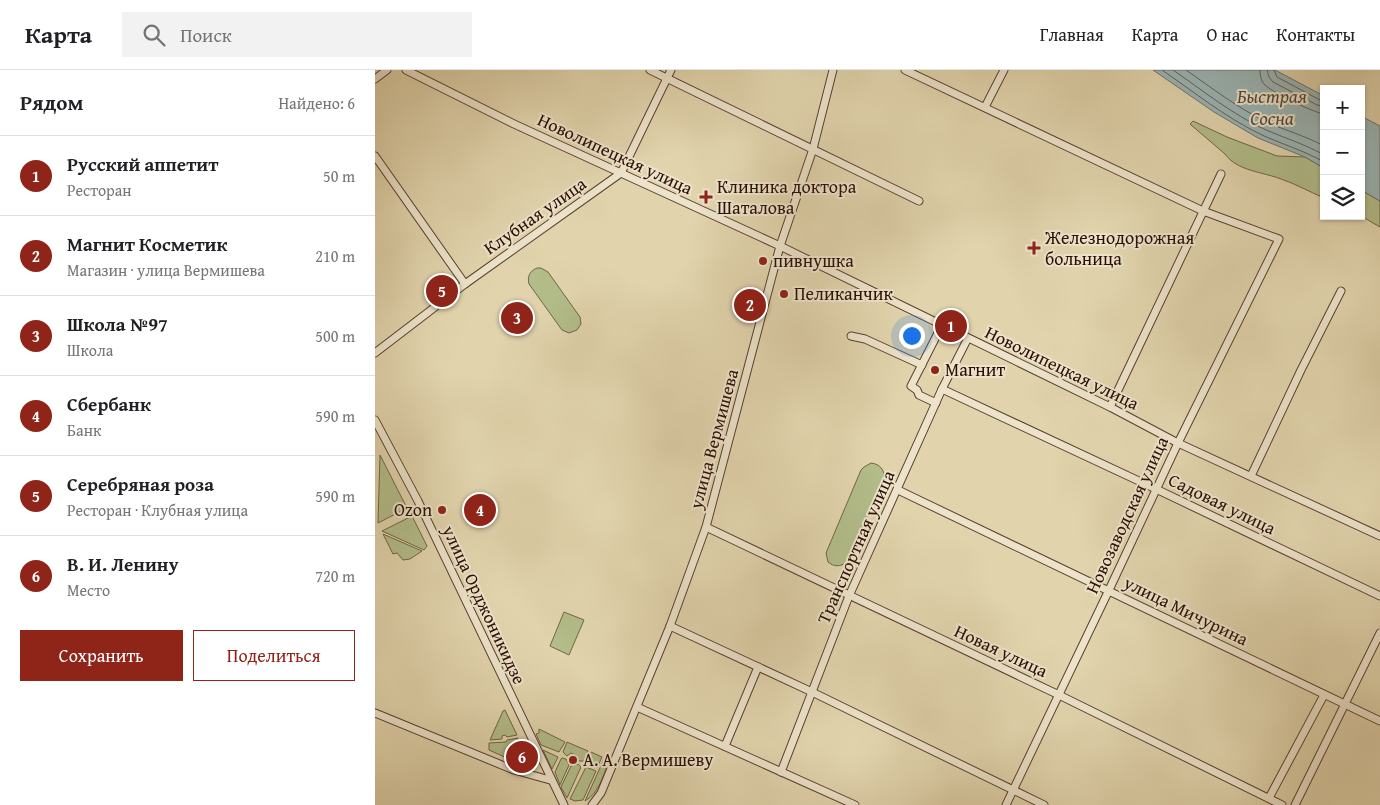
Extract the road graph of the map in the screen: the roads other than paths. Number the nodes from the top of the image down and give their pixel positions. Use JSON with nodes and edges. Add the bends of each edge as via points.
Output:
{"nodes":[{"id":1,"x":387,"y":70,"type":"edge"},
{"id":2,"x":406,"y":70,"type":"edge"},
{"id":3,"x":651,"y":70,"type":"edge"},
{"id":4,"x":671,"y":70,"type":"edge"},
{"id":5,"x":833,"y":70,"type":"edge"},
{"id":6,"x":905,"y":70,"type":"edge"},
{"id":7,"x":1005,"y":70,"type":"edge"},
{"id":8,"x":667,"y":78,"type":"junction"},
{"id":9,"x":375,"y":79,"type":"edge"},
{"id":10,"x":985,"y":107,"type":"junction"},
{"id":11,"x":813,"y":149,"type":"junction"},
{"id":12,"x":375,"y":156,"type":"edge"},
{"id":13,"x":621,"y":173,"type":"junction"},
{"id":14,"x":1221,"y":174,"type":"dead end"},
{"id":15,"x":919,"y":200,"type":"dead end"},
{"id":16,"x":1203,"y":211,"type":"junction"},
{"id":17,"x":781,"y":246,"type":"junction"},
{"id":18,"x":465,"y":284,"type":"junction"},
{"id":19,"x":1341,"y":291,"type":"dead end"},
{"id":20,"x":942,"y":325,"type":"junction"},
{"id":21,"x":851,"y":336,"type":"dead end"},
{"id":22,"x":968,"y":338,"type":"junction"},
{"id":23,"x":375,"y":353,"type":"edge"},
{"id":24,"x":922,"y":365,"type":"junction"},
{"id":25,"x":942,"y":389,"type":"junction"},
{"id":26,"x":936,"y":403,"type":"junction"},
{"id":27,"x":1110,"y":407,"type":"junction"},
{"id":28,"x":375,"y":420,"type":"edge"},
{"id":29,"x":1178,"y":443,"type":"junction"},
{"id":30,"x":1251,"y":476,"type":"junction"},
{"id":31,"x":1156,"y":489,"type":"junction"},
{"id":32,"x":898,"y":490,"type":"junction"},
{"id":33,"x":706,"y":527,"type":"junction"},
{"id":34,"x":1380,"y":536,"type":"edge"},
{"id":35,"x":1109,"y":590,"type":"junction"},
{"id":36,"x":849,"y":596,"type":"junction"},
{"id":37,"x":1380,"y":596,"type":"edge"},
{"id":38,"x":670,"y":626,"type":"junction"},
{"id":39,"x":1380,"y":633,"type":"edge"},
{"id":40,"x":758,"y":667,"type":"junction"},
{"id":41,"x":812,"y":692,"type":"junction"},
{"id":42,"x":1059,"y":695,"type":"junction"},
{"id":43,"x":1324,"y":695,"type":"junction"},
{"id":44,"x":1345,"y":705,"type":"junction"},
{"id":45,"x":637,"y":707,"type":"junction"},
{"id":46,"x":375,"y":713,"type":"edge"},
{"id":47,"x":1380,"y":721,"type":"edge"},
{"id":48,"x":725,"y":746,"type":"junction"},
{"id":49,"x":781,"y":772,"type":"junction"},
{"id":50,"x":550,"y":780,"type":"junction"},
{"id":51,"x":1012,"y":789,"type":"junction"},
{"id":52,"x":1269,"y":798,"type":"junction"},
{"id":53,"x":564,"y":805,"type":"edge"},
{"id":54,"x":592,"y":805,"type":"edge"},
{"id":55,"x":855,"y":805,"type":"edge"},
{"id":56,"x":1006,"y":805,"type":"edge"},
{"id":57,"x":1044,"y":805,"type":"edge"},
{"id":58,"x":1282,"y":805,"type":"edge"},
{"id":59,"x":1295,"y":805,"type":"edge"}],
"edges":[{"from":1,"to":9,"type":"street"},
{"from":2,"to":13,"type":"street","name":"Новолипецкая улица"},
{"from":3,"to":8,"type":"street"},
{"from":4,"to":8,"type":"street","name":"Клубная улица"},
{"from":5,"to":11,"type":"street","name":"улица Вермишева"},
{"from":6,"to":10,"type":"street"},
{"from":7,"to":10,"type":"street"},
{"from":8,"to":11,"type":"street"},
{"from":8,"to":13,"type":"street","name":"Клубная улица"},
{"from":10,"to":16,"type":"street"},
{"from":11,"to":15,"type":"street"},
{"from":11,"to":17,"type":"street","name":"улица Вермишева"},
{"from":12,"to":18,"type":"street"},
{"from":13,"to":17,"type":"street","name":"Новолипецкая улица"},
{"from":13,"to":18,"type":"street","name":"Клубная улица"},
{"from":14,"to":16,"type":"street"},
{"from":16,"to":27,"type":"street"},
{"from":16,"to":29,"type":"street","name":"Новозаводская улица","via":[[1279,239]]},
{"from":17,"to":20,"type":"street","name":"Новолипецкая улица"},
{"from":17,"to":33,"type":"street","name":"улица Вермишева"},
{"from":18,"to":23,"type":"street","name":"Клубная улица"},
{"from":19,"to":30,"type":"street"},
{"from":20,"to":22,"type":"street","name":"Новолипецкая улица"},
{"from":20,"to":24,"type":"street"},
{"from":21,"to":24,"type":"street","via":[[865,339]]},
{"from":22,"to":25,"type":"street","name":"Транспортная улица"},
{"from":22,"to":27,"type":"street","name":"Новолипецкая улица"},
{"from":24,"to":26,"type":"street","via":[[911,386],[919,395]]},
{"from":25,"to":26,"type":"street","name":"Транспортная улица"},
{"from":25,"to":31,"type":"street","name":"Садовая улица"},
{"from":26,"to":32,"type":"street","name":"Транспортная улица"},
{"from":27,"to":29,"type":"street","name":"Новолипецкая улица"},
{"from":28,"to":50,"type":"street","name":"улица Орджоникидзе","via":[[418,501]]},
{"from":29,"to":30,"type":"street","name":"Новолипецкая улица"},
{"from":29,"to":31,"type":"street","name":"Новозаводская улица"},
{"from":30,"to":34,"type":"street","name":"Новолипецкая улица"},
{"from":31,"to":35,"type":"street","name":"Новозаводская улица"},
{"from":31,"to":37,"type":"street","name":"Садовая улица"},
{"from":32,"to":35,"type":"street","name":"улица Мичурина"},
{"from":32,"to":36,"type":"street","name":"Транспортная улица"},
{"from":33,"to":36,"type":"street","name":"Новая улица"},
{"from":33,"to":38,"type":"street","name":"улица Вермишева"},
{"from":35,"to":42,"type":"street","name":"Новозаводская улица"},
{"from":35,"to":43,"type":"street","name":"улица Мичурина"},
{"from":36,"to":41,"type":"street","name":"Транспортная улица"},
{"from":36,"to":42,"type":"street","name":"Новая улица"},
{"from":38,"to":40,"type":"street"},
{"from":38,"to":45,"type":"street","name":"улица Вермишева"},
{"from":39,"to":44,"type":"street"},
{"from":40,"to":41,"type":"street"},
{"from":40,"to":48,"type":"street"},
{"from":41,"to":49,"type":"street","name":"Транспортная улица"},
{"from":41,"to":51,"type":"street"},
{"from":42,"to":51,"type":"street","name":"Новозаводская улица"},
{"from":42,"to":52,"type":"street","name":"Новая улица"},
{"from":43,"to":44,"type":"street","name":"улица Мичурина"},
{"from":43,"to":52,"type":"street"},
{"from":44,"to":47,"type":"street","name":"улица Мичурина"},
{"from":44,"to":59,"type":"street"},
{"from":45,"to":48,"type":"street"},
{"from":45,"to":54,"type":"street","name":"улица Вермишева","via":[[601,793]]},
{"from":46,"to":50,"type":"street","via":[[514,770]]},
{"from":48,"to":49,"type":"street"},
{"from":49,"to":55,"type":"street"},
{"from":50,"to":53,"type":"street","name":"улица Орджоникидзе"},
{"from":51,"to":56,"type":"street","name":"Новозаводская улица"},
{"from":51,"to":57,"type":"street"},
{"from":52,"to":58,"type":"street","name":"Новая улица"}]}
